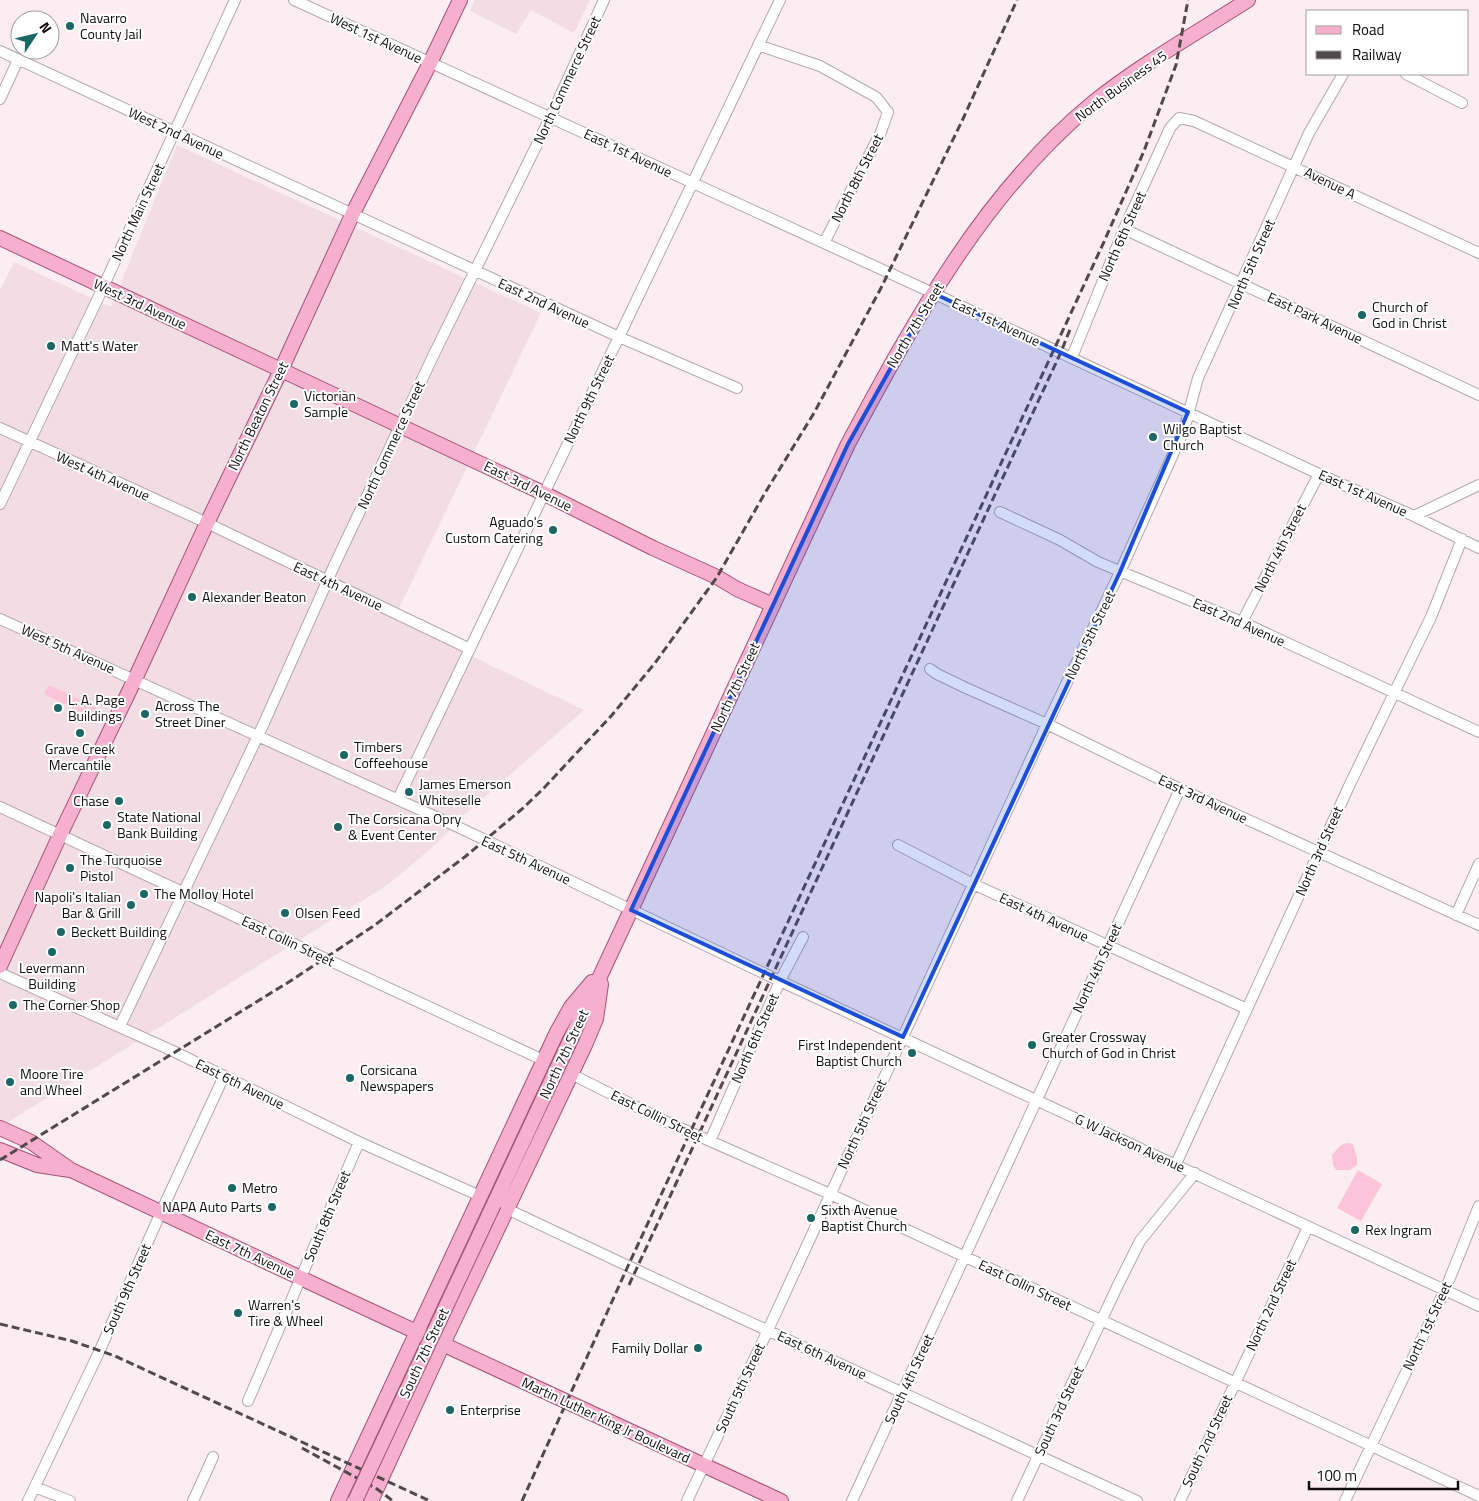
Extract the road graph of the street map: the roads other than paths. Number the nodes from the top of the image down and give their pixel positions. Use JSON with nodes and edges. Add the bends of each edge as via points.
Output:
{"nodes":[{"id":1,"x":235,"y":0,"type":"edge"},
{"id":2,"x":294,"y":0,"type":"edge"},
{"id":3,"x":460,"y":0,"type":"edge"},
{"id":4,"x":604,"y":0,"type":"edge"},
{"id":5,"x":780,"y":0,"type":"edge"},
{"id":6,"x":1248,"y":0,"type":"edge"},
{"id":7,"x":758,"y":45,"type":"junction"},
{"id":8,"x":18,"y":60,"type":"joint"},
{"id":9,"x":430,"y":63,"type":"junction"},
{"id":10,"x":1342,"y":75,"type":"edge"},
{"id":11,"x":1408,"y":75,"type":"edge"},
{"id":12,"x":0,"y":99,"type":"edge"},
{"id":13,"x":1462,"y":103,"type":"dead end"},
{"id":14,"x":550,"y":118,"type":"junction"},
{"id":15,"x":1179,"y":118,"type":"joint"},
{"id":16,"x":174,"y":133,"type":"junction"},
{"id":17,"x":1294,"y":166,"type":"junction"},
{"id":18,"x":692,"y":183,"type":"junction"},
{"id":19,"x":1008,"y":188,"type":"joint"},
{"id":20,"x":353,"y":213,"type":"junction"},
{"id":21,"x":1124,"y":229,"type":"junction"},
{"id":22,"x":0,"y":238,"type":"edge"},
{"id":23,"x":824,"y":243,"type":"junction"},
{"id":24,"x":1479,"y":253,"type":"edge"},
{"id":25,"x":474,"y":271,"type":"junction"},
{"id":26,"x":1242,"y":284,"type":"junction"},
{"id":27,"x":104,"y":286,"type":"junction"},
{"id":28,"x":933,"y":293,"type":"junction"},
{"id":29,"x":619,"y":337,"type":"junction"},
{"id":30,"x":1072,"y":357,"type":"junction"},
{"id":31,"x":281,"y":370,"type":"junction"},
{"id":32,"x":737,"y":388,"type":"dead end"},
{"id":33,"x":1479,"y":394,"type":"edge"},
{"id":34,"x":1188,"y":412,"type":"junction"},
{"id":35,"x":400,"y":426,"type":"junction"},
{"id":36,"x":0,"y":428,"type":"edge"},
{"id":37,"x":29,"y":442,"type":"junction"},
{"id":38,"x":1319,"y":474,"type":"junction"},
{"id":39,"x":1479,"y":485,"type":"edge"},
{"id":40,"x":544,"y":493,"type":"junction"},
{"id":41,"x":0,"y":504,"type":"edge"},
{"id":42,"x":1000,"y":512,"type":"dead end"},
{"id":43,"x":1414,"y":516,"type":"junction"},
{"id":44,"x":207,"y":523,"type":"junction"},
{"id":45,"x":1462,"y":539,"type":"junction"},
{"id":46,"x":1479,"y":548,"type":"edge"},
{"id":47,"x":1120,"y":572,"type":"junction"},
{"id":48,"x":328,"y":581,"type":"junction"},
{"id":49,"x":773,"y":605,"type":"junction"},
{"id":50,"x":0,"y":619,"type":"edge"},
{"id":51,"x":1242,"y":622,"type":"junction"},
{"id":52,"x":470,"y":649,"type":"junction"},
{"id":53,"x":930,"y":669,"type":"dead end"},
{"id":54,"x":135,"y":680,"type":"junction"},
{"id":55,"x":1394,"y":693,"type":"junction"},
{"id":56,"x":1047,"y":724,"type":"junction"},
{"id":57,"x":1479,"y":732,"type":"edge"},
{"id":58,"x":258,"y":736,"type":"junction"},
{"id":59,"x":1180,"y":789,"type":"junction"},
{"id":60,"x":398,"y":799,"type":"junction"},
{"id":61,"x":0,"y":807,"type":"edge"},
{"id":62,"x":60,"y":835,"type":"junction"},
{"id":63,"x":898,"y":845,"type":"dead end"},
{"id":64,"x":1319,"y":852,"type":"junction"},
{"id":65,"x":1479,"y":864,"type":"edge"},
{"id":66,"x":973,"y":884,"type":"junction"},
{"id":67,"x":184,"y":892,"type":"junction"},
{"id":68,"x":631,"y":910,"type":"junction"},
{"id":69,"x":1456,"y":915,"type":"junction"},
{"id":70,"x":1479,"y":925,"type":"edge"},
{"id":71,"x":803,"y":937,"type":"dead end"},
{"id":72,"x":1108,"y":946,"type":"junction"},
{"id":73,"x":0,"y":966,"type":"edge"},
{"id":74,"x":604,"y":968,"type":"junction"},
{"id":75,"x":0,"y":973,"type":"edge"},
{"id":76,"x":780,"y":981,"type":"junction"},
{"id":77,"x":1247,"y":1009,"type":"junction"},
{"id":78,"x":120,"y":1026,"type":"junction"},
{"id":79,"x":903,"y":1037,"type":"junction"},
{"id":80,"x":544,"y":1060,"type":"junction"},
{"id":81,"x":572,"y":1074,"type":"junction"},
{"id":82,"x":224,"y":1076,"type":"junction"},
{"id":83,"x":1036,"y":1099,"type":"junction"},
{"id":84,"x":0,"y":1128,"type":"edge"},
{"id":85,"x":710,"y":1141,"type":"junction"},
{"id":86,"x":359,"y":1142,"type":"junction"},
{"id":87,"x":0,"y":1150,"type":"edge"},
{"id":88,"x":1176,"y":1164,"type":"junction"},
{"id":89,"x":71,"y":1170,"type":"junction"},
{"id":90,"x":1195,"y":1173,"type":"junction"},
{"id":91,"x":830,"y":1194,"type":"junction"},
{"id":92,"x":480,"y":1196,"type":"junction"},
{"id":93,"x":500,"y":1206,"type":"junction"},
{"id":94,"x":1479,"y":1206,"type":"edge"},
{"id":95,"x":161,"y":1212,"type":"junction"},
{"id":96,"x":1308,"y":1227,"type":"junction"},
{"id":97,"x":966,"y":1257,"type":"junction"},
{"id":98,"x":301,"y":1278,"type":"junction"},
{"id":99,"x":1445,"y":1290,"type":"junction"},
{"id":100,"x":1479,"y":1306,"type":"edge"},
{"id":101,"x":1101,"y":1320,"type":"junction"},
{"id":102,"x":768,"y":1330,"type":"junction"},
{"id":103,"x":416,"y":1332,"type":"junction"},
{"id":104,"x":430,"y":1338,"type":"joint"},
{"id":105,"x":443,"y":1344,"type":"junction"},
{"id":106,"x":1235,"y":1382,"type":"junction"},
{"id":107,"x":902,"y":1393,"type":"junction"},
{"id":108,"x":248,"y":1401,"type":"dead end"},
{"id":109,"x":1371,"y":1445,"type":"junction"},
{"id":110,"x":1038,"y":1456,"type":"junction"},
{"id":111,"x":213,"y":1457,"type":"dead end"},
{"id":112,"x":704,"y":1465,"type":"junction"},
{"id":113,"x":35,"y":1487,"type":"junction"},
{"id":114,"x":1479,"y":1496,"type":"edge"},
{"id":115,"x":28,"y":1501,"type":"edge"},
{"id":116,"x":70,"y":1501,"type":"edge"},
{"id":117,"x":194,"y":1501,"type":"edge"},
{"id":118,"x":338,"y":1501,"type":"edge"},
{"id":119,"x":355,"y":1501,"type":"edge"},
{"id":120,"x":371,"y":1501,"type":"edge"},
{"id":121,"x":687,"y":1501,"type":"edge"},
{"id":122,"x":782,"y":1501,"type":"edge"},
{"id":123,"x":852,"y":1501,"type":"edge"},
{"id":124,"x":1017,"y":1501,"type":"edge"},
{"id":125,"x":1137,"y":1501,"type":"edge"},
{"id":126,"x":1180,"y":1501,"type":"edge"},
{"id":127,"x":1345,"y":1501,"type":"edge"}],
"edges":[{"from":1,"to":16,"type":"street","name":"North Main Street"},
{"from":2,"to":9,"type":"street","name":"West 1st Avenue"},
{"from":3,"to":9,"type":"main road","name":"North Beaton Street"},
{"from":4,"to":14,"type":"street","name":"North Commerce Street"},
{"from":5,"to":7,"type":"street","name":"North 9th Street"},
{"from":6,"to":19,"type":"main road","name":"North Business 45","via":[[1094,102],[1053,139]]},
{"from":7,"to":18,"type":"street","name":"North 9th Street"},
{"from":7,"to":23,"type":"street","name":"North 8th Street","via":[[820,66],[876,97],[888,112]]},
{"from":8,"to":12,"type":"street"},
{"from":8,"to":16,"type":"street","name":"West 2nd Avenue"},
{"from":9,"to":14,"type":"street","name":"East 1st Avenue"},
{"from":9,"to":20,"type":"main road","name":"North Beaton Street"},
{"from":10,"to":17,"type":"street","name":"North 5th Street"},
{"from":11,"to":13,"type":"street"},
{"from":14,"to":18,"type":"street","name":"East 1st Avenue"},
{"from":14,"to":25,"type":"street","name":"North Commerce Street"},
{"from":15,"to":17,"type":"street","name":"Avenue A","via":[[1194,121]]},
{"from":15,"to":21,"type":"street","name":"North 6th Street","via":[[1170,128]]},
{"from":16,"to":20,"type":"street","name":"West 2nd Avenue"},
{"from":16,"to":27,"type":"street","name":"North Main Street"},
{"from":17,"to":24,"type":"street","name":"Avenue A"},
{"from":17,"to":26,"type":"street","name":"North 5th Street"},
{"from":18,"to":23,"type":"street","name":"East 1st Avenue"},
{"from":18,"to":29,"type":"street","name":"North 9th Street"},
{"from":19,"to":28,"type":"main road","name":"North 7th Street"},
{"from":20,"to":25,"type":"street","name":"East 2nd Avenue"},
{"from":20,"to":31,"type":"main road","name":"North Beaton Street"},
{"from":21,"to":26,"type":"street","name":"East Park Avenue"},
{"from":21,"to":30,"type":"street","name":"North 6th Street"},
{"from":22,"to":27,"type":"main road","name":"West 3rd Avenue"},
{"from":23,"to":28,"type":"street","name":"East 1st Avenue"},
{"from":25,"to":29,"type":"street","name":"East 2nd Avenue"},
{"from":25,"to":35,"type":"street","name":"North Commerce Street"},
{"from":26,"to":33,"type":"street","name":"East Park Avenue"},
{"from":26,"to":34,"type":"street","name":"North 5th Street","via":[[1198,378]]},
{"from":27,"to":31,"type":"main road","name":"West 3rd Avenue"},
{"from":27,"to":37,"type":"street","name":"North Main Street"},
{"from":28,"to":30,"type":"street","name":"East 1st Avenue"},
{"from":28,"to":49,"type":"main road","name":"North 7th Street","via":[[848,444]]},
{"from":29,"to":32,"type":"street","name":"East 2nd Avenue"},
{"from":29,"to":40,"type":"street","name":"North 9th Street"},
{"from":30,"to":34,"type":"street","name":"East 1st Avenue"},
{"from":31,"to":35,"type":"main road","name":"East 3rd Avenue"},
{"from":31,"to":44,"type":"main road","name":"North Beaton Street"},
{"from":34,"to":38,"type":"street","name":"East 1st Avenue"},
{"from":34,"to":47,"type":"street","name":"North 5th Street","via":[[1184,430]]},
{"from":35,"to":40,"type":"main road","name":"East 3rd Avenue"},
{"from":35,"to":48,"type":"street","name":"North Commerce Street"},
{"from":36,"to":37,"type":"street","name":"West 4th Avenue"},
{"from":37,"to":41,"type":"street","name":"North Main Street"},
{"from":37,"to":44,"type":"street","name":"West 4th Avenue"},
{"from":38,"to":43,"type":"street","name":"East 1st Avenue"},
{"from":38,"to":51,"type":"street","name":"North 4th Street"},
{"from":39,"to":43,"type":"street"},
{"from":40,"to":49,"type":"main road","name":"East 3rd Avenue"},
{"from":40,"to":52,"type":"street","name":"North 9th Street"},
{"from":42,"to":47,"type":"street","name":"East 2nd Avenue"},
{"from":43,"to":45,"type":"street","name":"East 1st Avenue"},
{"from":44,"to":48,"type":"street","name":"East 4th Avenue"},
{"from":44,"to":54,"type":"main road","name":"North Beaton Street"},
{"from":45,"to":46,"type":"street","name":"East 1st Avenue"},
{"from":45,"to":55,"type":"street","name":"North 3rd Street","via":[[1431,617]]},
{"from":47,"to":51,"type":"street","name":"East 2nd Avenue"},
{"from":47,"to":56,"type":"street","name":"North 5th Street"},
{"from":48,"to":52,"type":"street","name":"East 4th Avenue"},
{"from":48,"to":58,"type":"street","name":"North Commerce Street"},
{"from":49,"to":68,"type":"main road","name":"North 7th Street"},
{"from":50,"to":54,"type":"street","name":"West 5th Avenue"},
{"from":51,"to":55,"type":"street","name":"East 2nd Avenue"},
{"from":52,"to":60,"type":"street","name":"North 9th Street"},
{"from":53,"to":56,"type":"street","name":"East 3rd Avenue"},
{"from":54,"to":58,"type":"street","name":"East 5th Avenue"},
{"from":54,"to":62,"type":"main road","name":"North Beaton Street"},
{"from":55,"to":57,"type":"street","name":"East 2nd Avenue"},
{"from":55,"to":64,"type":"street","name":"North 3rd Street"},
{"from":56,"to":59,"type":"street","name":"East 3rd Avenue"},
{"from":56,"to":66,"type":"street","name":"North 5th Street"},
{"from":58,"to":60,"type":"street","name":"East 5th Avenue"},
{"from":58,"to":67,"type":"street","name":"North Commerce Street"},
{"from":59,"to":64,"type":"street","name":"East 3rd Avenue"},
{"from":59,"to":72,"type":"street","name":"North 4th Street"},
{"from":60,"to":68,"type":"street","name":"East 5th Avenue"},
{"from":61,"to":62,"type":"street","name":"East Collin Street"},
{"from":62,"to":67,"type":"street","name":"East Collin Street"},
{"from":62,"to":73,"type":"main road","name":"North Beaton Street"},
{"from":63,"to":66,"type":"street","name":"East 4th Avenue"},
{"from":64,"to":69,"type":"street","name":"East 3rd Avenue"},
{"from":64,"to":77,"type":"street","name":"North 3rd Street"},
{"from":65,"to":69,"type":"street"},
{"from":66,"to":72,"type":"street","name":"East 4th Avenue"},
{"from":66,"to":79,"type":"street","name":"North 5th Street"},
{"from":67,"to":78,"type":"street","name":"North Commerce Street"},
{"from":67,"to":80,"type":"street","name":"East Collin Street"},
{"from":68,"to":74,"type":"main road","name":"North 7th Street"},
{"from":68,"to":76,"type":"street","name":"East 5th Avenue"},
{"from":69,"to":70,"type":"street","name":"East 3rd Avenue"},
{"from":71,"to":76,"type":"street","name":"North 6th Street"},
{"from":72,"to":77,"type":"street","name":"East 4th Avenue"},
{"from":72,"to":83,"type":"street","name":"North 4th Street"},
{"from":74,"to":80,"type":"main road","via":[[571,1007]]},
{"from":74,"to":81,"type":"main road","via":[[596,1019]]},
{"from":74,"to":93,"type":"main road","name":"North 7th Street"},
{"from":75,"to":78,"type":"street","name":"East 6th Avenue"},
{"from":76,"to":79,"type":"street","name":"G W Jackson Avenue"},
{"from":76,"to":85,"type":"street","name":"North 6th Street"},
{"from":77,"to":88,"type":"street","name":"North 3rd Street"},
{"from":78,"to":82,"type":"street","name":"East 6th Avenue"},
{"from":79,"to":83,"type":"street","name":"G W Jackson Avenue"},
{"from":79,"to":91,"type":"street","name":"North 5th Street"},
{"from":80,"to":92,"type":"main road"},
{"from":81,"to":85,"type":"street","name":"East Collin Street"},
{"from":81,"to":93,"type":"main road"},
{"from":82,"to":86,"type":"street","name":"East 6th Avenue"},
{"from":82,"to":95,"type":"street","name":"South 9th Street"},
{"from":83,"to":88,"type":"street","name":"G W Jackson Avenue"},
{"from":83,"to":97,"type":"street","name":"North 4th Street"},
{"from":84,"to":89,"type":"main road","name":"East 7th Avenue","via":[[31,1142]]},
{"from":85,"to":91,"type":"street","name":"East Collin Street"},
{"from":86,"to":92,"type":"street","name":"East 6th Avenue"},
{"from":86,"to":98,"type":"street","name":"South 8th Street"},
{"from":87,"to":89,"type":"main road","name":"East 7th Avenue","via":[[37,1166]]},
{"from":88,"to":90,"type":"street","name":"G W Jackson Avenue"},
{"from":89,"to":95,"type":"main road","name":"East 7th Avenue"},
{"from":90,"to":96,"type":"street","name":"G W Jackson Avenue"},
{"from":90,"to":101,"type":"street","via":[[1140,1241]]},
{"from":91,"to":97,"type":"street","name":"East Collin Street"},
{"from":91,"to":102,"type":"street","name":"South 5th Street"},
{"from":92,"to":103,"type":"main road"},
{"from":93,"to":102,"type":"street","name":"East 6th Avenue"},
{"from":93,"to":105,"type":"main road"},
{"from":93,"to":119,"type":"main road","name":"South 7th Street","bridge":true},
{"from":94,"to":99,"type":"street","name":"North 1st Street"},
{"from":95,"to":98,"type":"main road","name":"East 7th Avenue"},
{"from":95,"to":113,"type":"street","name":"South 9th Street"},
{"from":96,"to":99,"type":"street","name":"G W Jackson Avenue"},
{"from":96,"to":106,"type":"street","name":"North 2nd Street"},
{"from":97,"to":101,"type":"street","name":"East Collin Street"},
{"from":97,"to":107,"type":"street","name":"South 4th Street"},
{"from":98,"to":103,"type":"main road","name":"East 7th Avenue"},
{"from":98,"to":108,"type":"street","name":"South 8th Street"},
{"from":99,"to":100,"type":"street","name":"G W Jackson Avenue"},
{"from":99,"to":109,"type":"street","name":"North 1st Street"},
{"from":101,"to":106,"type":"street","name":"East Collin Street"},
{"from":101,"to":110,"type":"street","name":"South 3rd Street"},
{"from":102,"to":107,"type":"street","name":"East 6th Avenue"},
{"from":102,"to":112,"type":"street","name":"South 5th Street"},
{"from":103,"to":104,"type":"main road","name":"East 7th Avenue"},
{"from":103,"to":118,"type":"main road"},
{"from":104,"to":105,"type":"main road","name":"Martin Luther King Jr Boulevard"},
{"from":105,"to":112,"type":"main road","name":"Martin Luther King Jr Boulevard"},
{"from":105,"to":120,"type":"main road"},
{"from":106,"to":109,"type":"street","name":"East Collin Street"},
{"from":106,"to":126,"type":"street","name":"South 2nd Street"},
{"from":107,"to":110,"type":"street","name":"East 6th Avenue"},
{"from":107,"to":123,"type":"street","name":"South 4th Street"},
{"from":109,"to":114,"type":"street","name":"East Collin Street"},
{"from":109,"to":127,"type":"street","name":"North 1st Street"},
{"from":110,"to":124,"type":"street","name":"South 3rd Street"},
{"from":110,"to":125,"type":"street","name":"East 6th Avenue"},
{"from":111,"to":117,"type":"street"},
{"from":112,"to":121,"type":"street","name":"South 5th Street"},
{"from":112,"to":122,"type":"main road","name":"Martin Luther King Jr Boulevard"},
{"from":113,"to":115,"type":"street","name":"South 9th Street"},
{"from":113,"to":116,"type":"street"}]}
